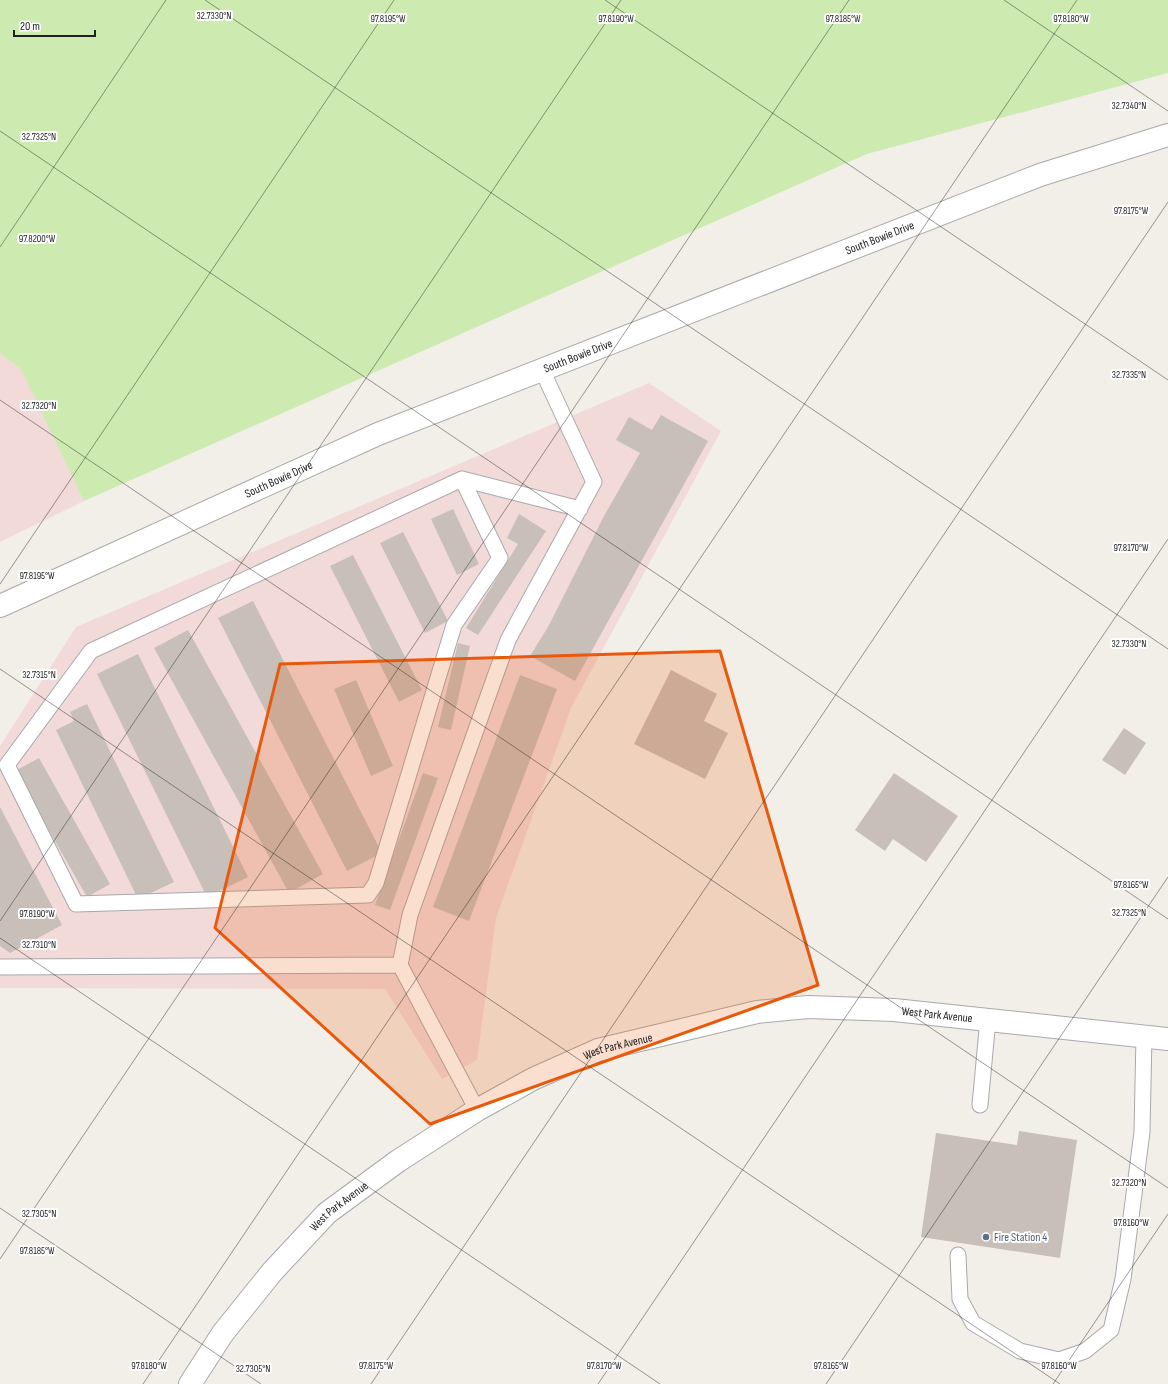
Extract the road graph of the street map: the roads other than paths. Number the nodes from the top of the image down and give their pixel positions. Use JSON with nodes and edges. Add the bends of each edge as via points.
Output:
{"nodes":[{"id":1,"x":1168,"y":136,"type":"edge"},
{"id":2,"x":542,"y":370,"type":"junction"},
{"id":3,"x":462,"y":479,"type":"junction"},
{"id":4,"x":580,"y":509,"type":"junction"},
{"id":5,"x":0,"y":606,"type":"edge"},
{"id":6,"x":400,"y":965,"type":"junction"},
{"id":7,"x":0,"y":967,"type":"edge"},
{"id":8,"x":988,"y":1019,"type":"junction"},
{"id":9,"x":1144,"y":1036,"type":"junction"},
{"id":10,"x":1168,"y":1039,"type":"edge"},
{"id":11,"x":980,"y":1106,"type":"dead end"},
{"id":12,"x":476,"y":1110,"type":"junction"},
{"id":13,"x":958,"y":1255,"type":"dead end"},
{"id":14,"x":190,"y":1384,"type":"edge"}],
"edges":[{"from":1,"to":2,"type":"street","name":"South Bowie Drive","via":[[1040,175]]},
{"from":2,"to":4,"type":"lane","via":[[594,482]]},
{"from":2,"to":5,"type":"street","name":"South Bowie Drive","via":[[378,434]]},
{"from":3,"to":3,"type":"lane","via":[[91,650],[7,765],[76,904],[368,895],[376,883],[454,625],[500,558]]},
{"from":3,"to":4,"type":"lane"},
{"from":4,"to":6,"type":"lane","via":[[508,640],[410,915]]},
{"from":6,"to":7,"type":"lane"},
{"from":6,"to":12,"type":"lane"},
{"from":8,"to":9,"type":"street","name":"West Park Avenue"},
{"from":8,"to":11,"type":"lane"},
{"from":8,"to":12,"type":"street","name":"West Park Avenue","via":[[894,1010],[808,1007],[757,1012],[598,1050],[534,1079]]},
{"from":9,"to":10,"type":"street","name":"West Park Avenue"},
{"from":9,"to":13,"type":"lane","via":[[1142,1132],[1123,1279],[1111,1330],[1086,1351],[1059,1360],[1020,1351],[972,1323],[960,1299]]},
{"from":12,"to":14,"type":"street","name":"West Park Avenue","via":[[398,1161],[328,1213],[267,1279],[223,1334]]}]}
